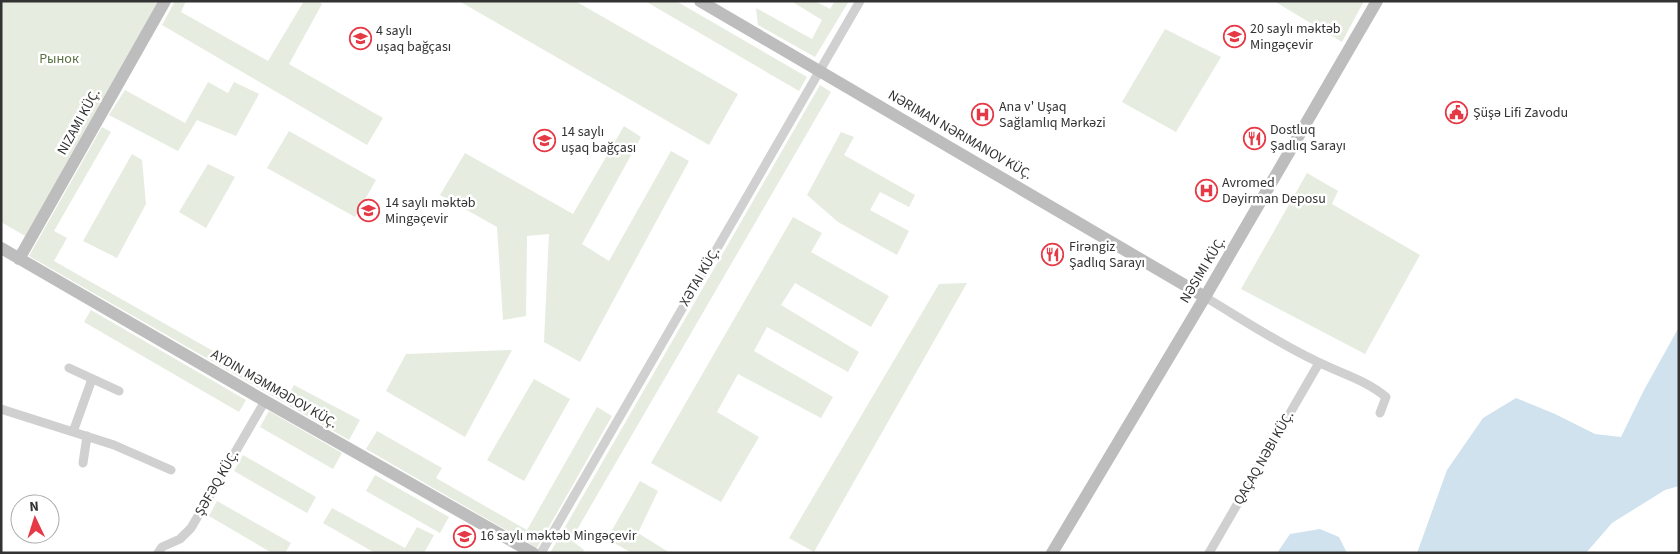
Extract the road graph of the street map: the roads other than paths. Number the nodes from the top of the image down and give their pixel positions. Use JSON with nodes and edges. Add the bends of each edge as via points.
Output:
{"nodes":[{"id":1,"x":165,"y":1,"type":"edge"},
{"id":2,"x":700,"y":1,"type":"edge"},
{"id":3,"x":860,"y":1,"type":"edge"},
{"id":4,"x":1377,"y":1,"type":"edge"},
{"id":5,"x":819,"y":71,"type":"junction"},
{"id":6,"x":1,"y":248,"type":"edge"},
{"id":7,"x":19,"y":259,"type":"junction"},
{"id":8,"x":1205,"y":297,"type":"junction"},
{"id":9,"x":1319,"y":363,"type":"junction"},
{"id":10,"x":69,"y":368,"type":"dead end"},
{"id":11,"x":92,"y":379,"type":"junction"},
{"id":12,"x":119,"y":391,"type":"dead end"},
{"id":13,"x":265,"y":401,"type":"junction"},
{"id":14,"x":1,"y":409,"type":"edge"},
{"id":15,"x":1380,"y":413,"type":"dead end"},
{"id":16,"x":73,"y":432,"type":"junction"},
{"id":17,"x":86,"y":436,"type":"junction"},
{"id":18,"x":83,"y":463,"type":"dead end"},
{"id":19,"x":171,"y":470,"type":"dead end"},
{"id":20,"x":158,"y":553,"type":"edge"},
{"id":21,"x":533,"y":553,"type":"edge"},
{"id":22,"x":541,"y":553,"type":"edge"},
{"id":23,"x":1052,"y":553,"type":"edge"},
{"id":24,"x":1209,"y":553,"type":"edge"}],
"edges":[{"from":1,"to":7,"type":"street","name":"NIZAMI KÜÇ."},
{"from":2,"to":5,"type":"street","name":"NƏRIMAN NƏRIMANOV KÜÇ."},
{"from":3,"to":5,"type":"street","name":"XƏTAI KÜÇ."},
{"from":4,"to":8,"type":"street","name":"NƏSIMI KÜÇ."},
{"from":5,"to":8,"type":"street","name":"NƏRIMAN NƏRIMANOV KÜÇ."},
{"from":5,"to":22,"type":"street","name":"XƏTAI KÜÇ."},
{"from":6,"to":7,"type":"street"},
{"from":7,"to":13,"type":"street"},
{"from":8,"to":9,"type":"street"},
{"from":8,"to":23,"type":"street","name":"NƏSIMI KÜÇ."},
{"from":9,"to":15,"type":"street","via":[[1380,392],[1386,397]]},
{"from":9,"to":24,"type":"street","name":"QAÇAQ NƏBI KÜÇ."},
{"from":10,"to":11,"type":"street"},
{"from":11,"to":12,"type":"street"},
{"from":11,"to":16,"type":"street"},
{"from":13,"to":20,"type":"street","name":"ŞƏFƏQ KÜÇ.","via":[[191,528]]},
{"from":13,"to":21,"type":"street"},
{"from":14,"to":16,"type":"street"},
{"from":16,"to":17,"type":"street"},
{"from":17,"to":18,"type":"street"},
{"from":17,"to":19,"type":"street"}]}
